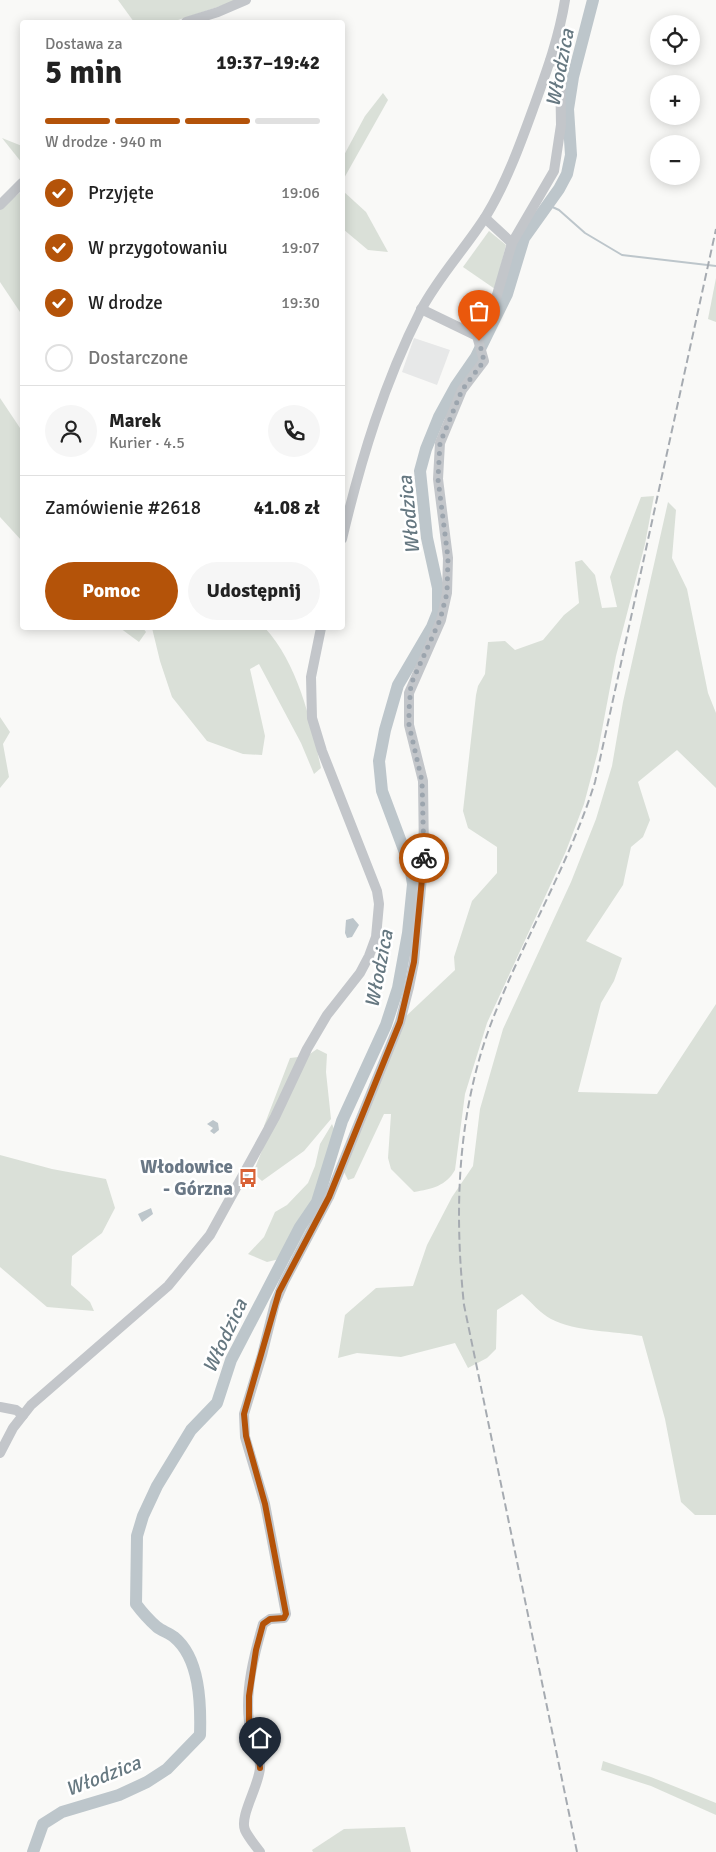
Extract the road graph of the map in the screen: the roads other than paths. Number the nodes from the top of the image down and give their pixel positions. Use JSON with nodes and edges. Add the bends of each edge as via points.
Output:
{"nodes":[{"id":1,"x":246,"y":0,"type":"edge"},
{"id":2,"x":565,"y":0,"type":"edge"},
{"id":3,"x":192,"y":20,"type":"edge"},
{"id":4,"x":550,"y":61,"type":"junction"},
{"id":5,"x":20,"y":185,"type":"edge"},
{"id":6,"x":0,"y":205,"type":"edge"},
{"id":7,"x":484,"y":218,"type":"junction"},
{"id":8,"x":512,"y":243,"type":"junction"},
{"id":9,"x":422,"y":310,"type":"junction"},
{"id":10,"x":478,"y":338,"type":"junction"},
{"id":11,"x":345,"y":528,"type":"edge"},
{"id":12,"x":321,"y":630,"type":"edge"},
{"id":13,"x":0,"y":1408,"type":"edge"},
{"id":14,"x":23,"y":1415,"type":"junction"},
{"id":15,"x":0,"y":1453,"type":"edge"},
{"id":16,"x":260,"y":1852,"type":"edge"}],
"edges":[{"from":1,"to":3,"type":"street"},
{"from":2,"to":4,"type":"street"},
{"from":4,"to":7,"type":"street","via":[[518,151]]},
{"from":4,"to":8,"type":"street","via":[[560,62],[561,125],[554,171]]},
{"from":5,"to":6,"type":"street"},
{"from":7,"to":8,"type":"street"},
{"from":7,"to":9,"type":"street","via":[[439,280]]},
{"from":8,"to":10,"type":"street","via":[[497,294]]},
{"from":9,"to":10,"type":"street"},
{"from":9,"to":11,"type":"street","via":[[400,353],[374,418]]},
{"from":10,"to":16,"type":"street","via":[[484,361],[462,390],[440,443],[438,487],[448,558],[447,593],[440,620],[409,693],[409,725],[422,781],[424,856],[409,987],[400,1022],[329,1197],[275,1303],[244,1414],[246,1436],[265,1504],[286,1614],[284,1618],[270,1619],[263,1624],[249,1696],[249,1724],[258,1747],[260,1768],[244,1829]]},
{"from":12,"to":14,"type":"street","via":[[311,677],[312,718],[377,890],[376,937],[369,956],[307,1049],[275,1117],[200,1249],[168,1286],[47,1390]]},
{"from":13,"to":14,"type":"street","via":[[16,1410]]},
{"from":14,"to":15,"type":"street"}]}
